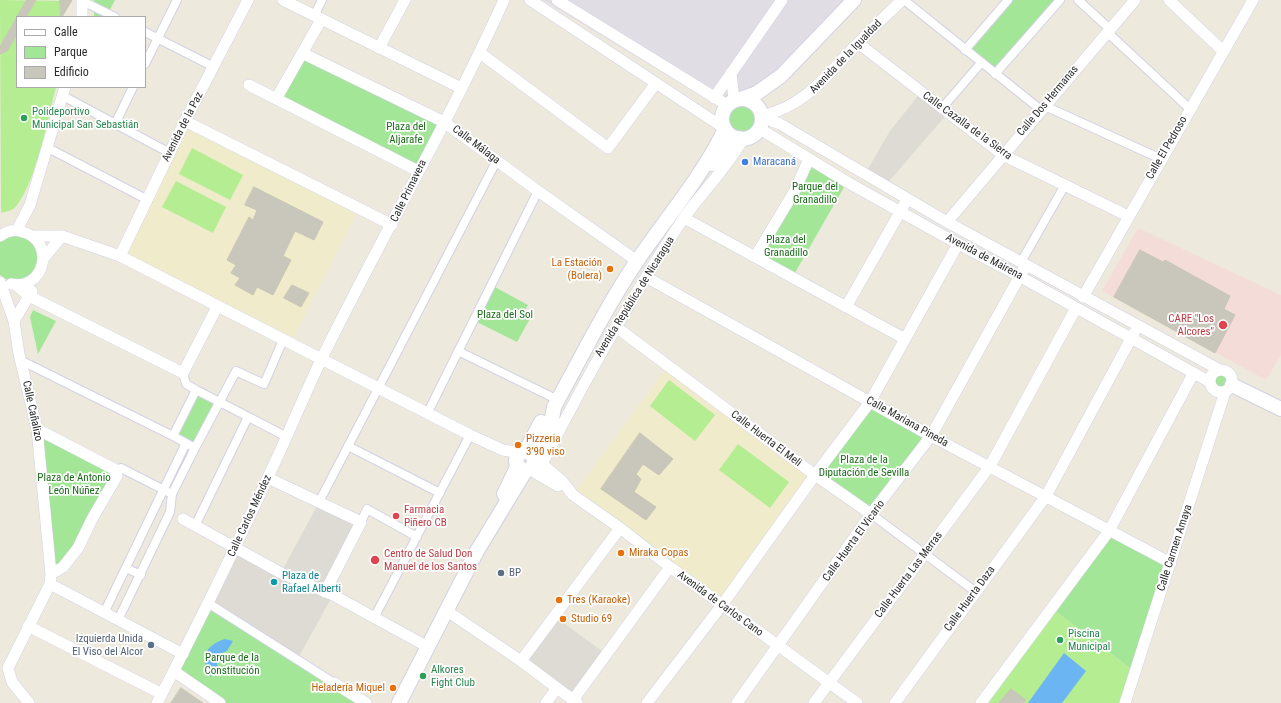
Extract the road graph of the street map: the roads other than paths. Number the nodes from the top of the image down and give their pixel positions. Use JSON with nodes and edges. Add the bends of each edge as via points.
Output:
{"nodes":[{"id":1,"x":82,"y":0,"type":"edge"},
{"id":2,"x":177,"y":0,"type":"edge"},
{"id":3,"x":248,"y":0,"type":"edge"},
{"id":4,"x":283,"y":0,"type":"edge"},
{"id":5,"x":322,"y":0,"type":"edge"},
{"id":6,"x":405,"y":0,"type":"edge"},
{"id":7,"x":504,"y":0,"type":"edge"},
{"id":8,"x":530,"y":0,"type":"edge"},
{"id":9,"x":557,"y":0,"type":"edge"},
{"id":10,"x":782,"y":0,"type":"edge"},
{"id":11,"x":854,"y":0,"type":"edge"},
{"id":12,"x":903,"y":0,"type":"edge"},
{"id":13,"x":1008,"y":0,"type":"edge"},
{"id":14,"x":1060,"y":0,"type":"edge"},
{"id":15,"x":1078,"y":0,"type":"edge"},
{"id":16,"x":1135,"y":0,"type":"edge"},
{"id":17,"x":1169,"y":0,"type":"edge"},
{"id":18,"x":1254,"y":0,"type":"edge"},
{"id":19,"x":82,"y":16,"type":"edge"},
{"id":20,"x":113,"y":16,"type":"edge"},
{"id":21,"x":318,"y":18,"type":"junction"},
{"id":22,"x":1108,"y":31,"type":"junction"},
{"id":23,"x":146,"y":32,"type":"edge"},
{"id":24,"x":158,"y":38,"type":"junction"},
{"id":25,"x":858,"y":43,"type":"junction"},
{"id":26,"x":379,"y":48,"type":"junction"},
{"id":27,"x":965,"y":50,"type":"junction"},
{"id":28,"x":1224,"y":51,"type":"junction"},
{"id":29,"x":302,"y":53,"type":"junction"},
{"id":30,"x":480,"y":53,"type":"junction"},
{"id":31,"x":146,"y":62,"type":"edge"},
{"id":32,"x":981,"y":63,"type":"junction"},
{"id":33,"x":214,"y":67,"type":"junction"},
{"id":34,"x":731,"y":73,"type":"junction"},
{"id":35,"x":995,"y":74,"type":"junction"},
{"id":36,"x":780,"y":76,"type":"junction"},
{"id":37,"x":656,"y":83,"type":"junction"},
{"id":38,"x":249,"y":85,"type":"dead end"},
{"id":39,"x":133,"y":88,"type":"edge"},
{"id":40,"x":461,"y":88,"type":"junction"},
{"id":41,"x":64,"y":92,"type":"edge"},
{"id":42,"x":714,"y":98,"type":"junction"},
{"id":43,"x":276,"y":99,"type":"junction"},
{"id":44,"x":735,"y":101,"type":"junction"},
{"id":45,"x":942,"y":108,"type":"junction"},
{"id":46,"x":1043,"y":108,"type":"junction"},
{"id":47,"x":1190,"y":109,"type":"junction"},
{"id":48,"x":761,"y":118,"type":"junction"},
{"id":49,"x":185,"y":121,"type":"junction"},
{"id":50,"x":444,"y":122,"type":"junction"},
{"id":51,"x":115,"y":124,"type":"junction"},
{"id":52,"x":725,"y":128,"type":"junction"},
{"id":53,"x":741,"y":139,"type":"junction"},
{"id":54,"x":48,"y":148,"type":"junction"},
{"id":55,"x":170,"y":153,"type":"junction"},
{"id":56,"x":1003,"y":155,"type":"junction"},
{"id":57,"x":809,"y":159,"type":"junction"},
{"id":58,"x":1161,"y":159,"type":"junction"},
{"id":59,"x":497,"y":160,"type":"junction"},
{"id":60,"x":418,"y":171,"type":"junction"},
{"id":61,"x":698,"y":176,"type":"junction"},
{"id":62,"x":1065,"y":185,"type":"junction"},
{"id":63,"x":538,"y":191,"type":"junction"},
{"id":64,"x":148,"y":200,"type":"junction"},
{"id":65,"x":907,"y":200,"type":"junction"},
{"id":66,"x":30,"y":206,"type":"junction"},
{"id":67,"x":900,"y":211,"type":"junction"},
{"id":68,"x":1128,"y":216,"type":"junction"},
{"id":69,"x":684,"y":218,"type":"junction"},
{"id":70,"x":947,"y":222,"type":"junction"},
{"id":71,"x":0,"y":225,"type":"edge"},
{"id":72,"x":392,"y":225,"type":"junction"},
{"id":73,"x":16,"y":230,"type":"junction"},
{"id":74,"x":32,"y":235,"type":"junction"},
{"id":75,"x":0,"y":236,"type":"edge"},
{"id":76,"x":62,"y":236,"type":"junction"},
{"id":77,"x":958,"y":244,"type":"junction"},
{"id":78,"x":120,"y":256,"type":"junction"},
{"id":79,"x":755,"y":257,"type":"junction"},
{"id":80,"x":44,"y":258,"type":"junction"},
{"id":81,"x":637,"y":261,"type":"junction"},
{"id":82,"x":1024,"y":263,"type":"junction"},
{"id":83,"x":39,"y":274,"type":"junction"},
{"id":84,"x":1020,"y":276,"type":"junction"},
{"id":85,"x":646,"y":277,"type":"junction"},
{"id":86,"x":0,"y":281,"type":"edge"},
{"id":87,"x":16,"y":285,"type":"junction"},
{"id":88,"x":29,"y":296,"type":"junction"},
{"id":89,"x":1083,"y":297,"type":"junction"},
{"id":90,"x":218,"y":307,"type":"junction"},
{"id":91,"x":846,"y":307,"type":"junction"},
{"id":92,"x":1076,"y":308,"type":"junction"},
{"id":93,"x":14,"y":321,"type":"junction"},
{"id":94,"x":616,"y":327,"type":"junction"},
{"id":95,"x":1138,"y":327,"type":"junction"},
{"id":96,"x":1131,"y":338,"type":"junction"},
{"id":97,"x":904,"y":339,"type":"junction"},
{"id":98,"x":283,"y":340,"type":"junction"},
{"id":99,"x":458,"y":351,"type":"junction"},
{"id":100,"x":322,"y":359,"type":"junction"},
{"id":101,"x":20,"y":360,"type":"junction"},
{"id":102,"x":1220,"y":370,"type":"junction"},
{"id":103,"x":183,"y":373,"type":"junction"},
{"id":104,"x":1193,"y":374,"type":"junction"},
{"id":105,"x":1210,"y":382,"type":"junction"},
{"id":106,"x":1228,"y":389,"type":"junction"},
{"id":107,"x":196,"y":390,"type":"junction"},
{"id":108,"x":378,"y":390,"type":"junction"},
{"id":109,"x":219,"y":402,"type":"junction"},
{"id":110,"x":870,"y":402,"type":"junction"},
{"id":111,"x":556,"y":404,"type":"junction"},
{"id":112,"x":1281,"y":409,"type":"edge"},
{"id":113,"x":427,"y":414,"type":"junction"},
{"id":114,"x":248,"y":417,"type":"junction"},
{"id":115,"x":37,"y":429,"type":"junction"},
{"id":116,"x":470,"y":435,"type":"junction"},
{"id":117,"x":172,"y":436,"type":"junction"},
{"id":118,"x":931,"y":436,"type":"junction"},
{"id":119,"x":287,"y":437,"type":"junction"},
{"id":120,"x":186,"y":443,"type":"junction"},
{"id":121,"x":348,"y":446,"type":"junction"},
{"id":122,"x":196,"y":448,"type":"junction"},
{"id":123,"x":527,"y":461,"type":"junction"},
{"id":124,"x":990,"y":466,"type":"junction"},
{"id":125,"x":116,"y":470,"type":"junction"},
{"id":126,"x":815,"y":475,"type":"junction"},
{"id":127,"x":268,"y":478,"type":"junction"},
{"id":128,"x":164,"y":489,"type":"junction"},
{"id":129,"x":440,"y":492,"type":"junction"},
{"id":130,"x":172,"y":494,"type":"junction"},
{"id":131,"x":1046,"y":496,"type":"junction"},
{"id":132,"x":319,"y":502,"type":"junction"},
{"id":133,"x":170,"y":512,"type":"junction"},
{"id":134,"x":872,"y":514,"type":"junction"},
{"id":135,"x":183,"y":519,"type":"joint"},
{"id":136,"x":361,"y":522,"type":"junction"},
{"id":137,"x":195,"y":526,"type":"junction"},
{"id":138,"x":620,"y":528,"type":"junction"},
{"id":139,"x":1109,"y":531,"type":"junction"},
{"id":140,"x":144,"y":533,"type":"junction"},
{"id":141,"x":416,"y":536,"type":"junction"},
{"id":142,"x":158,"y":540,"type":"junction"},
{"id":143,"x":235,"y":548,"type":"junction"},
{"id":144,"x":924,"y":554,"type":"junction"},
{"id":145,"x":1171,"y":563,"type":"junction"},
{"id":146,"x":670,"y":567,"type":"junction"},
{"id":147,"x":126,"y":568,"type":"junction"},
{"id":148,"x":140,"y":575,"type":"junction"},
{"id":149,"x":51,"y":579,"type":"junction"},
{"id":150,"x":324,"y":592,"type":"junction"},
{"id":151,"x":976,"y":592,"type":"junction"},
{"id":152,"x":208,"y":603,"type":"junction"},
{"id":153,"x":722,"y":605,"type":"junction"},
{"id":154,"x":447,"y":611,"type":"junction"},
{"id":155,"x":104,"y":613,"type":"junction"},
{"id":156,"x":374,"y":618,"type":"junction"},
{"id":157,"x":118,"y":620,"type":"junction"},
{"id":158,"x":28,"y":626,"type":"junction"},
{"id":159,"x":428,"y":647,"type":"junction"},
{"id":160,"x":778,"y":647,"type":"junction"},
{"id":161,"x":183,"y":654,"type":"junction"},
{"id":162,"x":521,"y":661,"type":"junction"},
{"id":163,"x":174,"y":672,"type":"junction"},
{"id":164,"x":334,"y":683,"type":"joint"},
{"id":165,"x":829,"y":683,"type":"junction"},
{"id":166,"x":557,"y":688,"type":"junction"},
{"id":167,"x":159,"y":698,"type":"edge"},
{"id":168,"x":575,"y":702,"type":"edge"},
{"id":169,"x":29,"y":703,"type":"edge"},
{"id":170,"x":220,"y":703,"type":"edge"},
{"id":171,"x":366,"y":703,"type":"edge"},
{"id":172,"x":399,"y":703,"type":"edge"},
{"id":173,"x":546,"y":703,"type":"edge"},
{"id":174,"x":647,"y":703,"type":"edge"},
{"id":175,"x":737,"y":703,"type":"edge"},
{"id":176,"x":814,"y":703,"type":"edge"},
{"id":177,"x":857,"y":703,"type":"edge"},
{"id":178,"x":895,"y":703,"type":"edge"},
{"id":179,"x":981,"y":703,"type":"edge"},
{"id":180,"x":1125,"y":703,"type":"edge"}],
"edges":[{"from":1,"to":19,"type":"street"},
{"from":1,"to":20,"type":"street"},
{"from":2,"to":24,"type":"street"},
{"from":3,"to":33,"type":"street","name":"Avenida de la Paz"},
{"from":4,"to":21,"type":"street"},
{"from":5,"to":21,"type":"street"},
{"from":6,"to":26,"type":"street"},
{"from":7,"to":30,"type":"street","name":"Calle Primavera"},
{"from":8,"to":37,"type":"street"},
{"from":9,"to":42,"type":"street"},
{"from":10,"to":34,"type":"street"},
{"from":11,"to":36,"type":"street"},
{"from":12,"to":25,"type":"street","name":"Avenida de la Igualdad"},
{"from":12,"to":27,"type":"street"},
{"from":13,"to":27,"type":"street"},
{"from":14,"to":35,"type":"street"},
{"from":15,"to":22,"type":"street"},
{"from":16,"to":22,"type":"street","name":"Calle Dos Hermanas"},
{"from":17,"to":28,"type":"street"},
{"from":18,"to":28,"type":"street","name":"Calle El Pedroso"},
{"from":21,"to":26,"type":"street"},
{"from":21,"to":29,"type":"street"},
{"from":22,"to":46,"type":"street","name":"Calle Dos Hermanas"},
{"from":22,"to":47,"type":"street"},
{"from":23,"to":24,"type":"street"},
{"from":24,"to":31,"type":"street"},
{"from":24,"to":33,"type":"street"},
{"from":25,"to":45,"type":"street","name":"Calle Cazalla de la Sierra"},
{"from":25,"to":48,"type":"street","name":"Avenida de la Igualdad","via":[[805,98]]},
{"from":26,"to":40,"type":"street"},
{"from":27,"to":32,"type":"street"},
{"from":28,"to":47,"type":"street","name":"Calle El Pedroso"},
{"from":29,"to":43,"type":"street"},
{"from":29,"to":50,"type":"street","name":"Calle Málaga"},
{"from":30,"to":37,"type":"street","via":[[608,148]]},
{"from":30,"to":40,"type":"street","name":"Calle Primavera"},
{"from":32,"to":35,"type":"street"},
{"from":32,"to":45,"type":"street"},
{"from":33,"to":49,"type":"street","name":"Avenida de la Paz"},
{"from":34,"to":42,"type":"street"},
{"from":34,"to":44,"type":"street"},
{"from":35,"to":46,"type":"street"},
{"from":36,"to":44,"type":"street","via":[[757,93]]},
{"from":36,"to":48,"type":"street"},
{"from":37,"to":52,"type":"street"},
{"from":38,"to":43,"type":"street"},
{"from":39,"to":51,"type":"street"},
{"from":40,"to":50,"type":"street","name":"Calle Primavera"},
{"from":41,"to":51,"type":"street"},
{"from":41,"to":54,"type":"street"},
{"from":42,"to":44,"type":"street"},
{"from":43,"to":60,"type":"street"},
{"from":44,"to":48,"type":"street","via":[[754,102]]},
{"from":44,"to":52,"type":"street","via":[[722,116]]},
{"from":45,"to":56,"type":"street","name":"Calle Cazalla de la Sierra"},
{"from":46,"to":56,"type":"street","name":"Calle Dos Hermanas"},
{"from":46,"to":58,"type":"street"},
{"from":47,"to":58,"type":"street","name":"Calle El Pedroso"},
{"from":48,"to":53,"type":"street","via":[[752,136]]},
{"from":48,"to":57,"type":"street","name":"Avenida de Mairena"},
{"from":48,"to":65,"type":"street","via":[[780,124]]},
{"from":49,"to":55,"type":"street","name":"Avenida de la Paz"},
{"from":49,"to":72,"type":"street"},
{"from":50,"to":59,"type":"street","name":"Calle Málaga"},
{"from":50,"to":60,"type":"street","name":"Calle Primavera"},
{"from":51,"to":55,"type":"street"},
{"from":52,"to":53,"type":"street","via":[[731,135]]},
{"from":52,"to":61,"type":"street","name":"Avenida República de Nicaragua"},
{"from":53,"to":61,"type":"street","name":"Avenida República de Nicaragua"},
{"from":53,"to":69,"type":"street","name":"Avenida República de Nicaragua","via":[[736,152]]},
{"from":54,"to":64,"type":"street"},
{"from":54,"to":66,"type":"street"},
{"from":55,"to":64,"type":"street","name":"Avenida de la Paz"},
{"from":56,"to":62,"type":"street","name":"Calle Cazalla de la Sierra"},
{"from":56,"to":70,"type":"street","name":"Calle Dos Hermanas"},
{"from":57,"to":67,"type":"street","name":"Avenida de Mairena"},
{"from":57,"to":79,"type":"street","via":[[794,192]]},
{"from":58,"to":68,"type":"street","name":"Calle El Pedroso"},
{"from":59,"to":63,"type":"street","name":"Calle Málaga"},
{"from":59,"to":108,"type":"street"},
{"from":60,"to":72,"type":"street","name":"Calle Primavera"},
{"from":61,"to":81,"type":"street","name":"Avenida República de Nicaragua"},
{"from":62,"to":68,"type":"street","name":"Calle Cazalla de la Sierra"},
{"from":62,"to":82,"type":"street"},
{"from":63,"to":81,"type":"street","name":"Calle Málaga"},
{"from":63,"to":99,"type":"street"},
{"from":64,"to":78,"type":"street","name":"Avenida de la Paz"},
{"from":65,"to":67,"type":"street"},
{"from":65,"to":70,"type":"street"},
{"from":66,"to":73,"type":"street"},
{"from":66,"to":74,"type":"street"},
{"from":67,"to":77,"type":"street","name":"Avenida de Mairena"},
{"from":67,"to":91,"type":"street"},
{"from":68,"to":89,"type":"street","name":"Calle El Pedroso"},
{"from":69,"to":79,"type":"street"},
{"from":69,"to":85,"type":"street","name":"Avenida República de Nicaragua"},
{"from":70,"to":82,"type":"street"},
{"from":71,"to":73,"type":"street"},
{"from":72,"to":100,"type":"street","name":"Calle Primavera"},
{"from":73,"to":74,"type":"street"},
{"from":73,"to":75,"type":"street"},
{"from":74,"to":76,"type":"street"},
{"from":74,"to":80,"type":"street","via":[[39,242]]},
{"from":76,"to":78,"type":"street"},
{"from":76,"to":80,"type":"street"},
{"from":77,"to":84,"type":"street","name":"Avenida de Mairena"},
{"from":77,"to":97,"type":"street"},
{"from":78,"to":90,"type":"street"},
{"from":79,"to":91,"type":"street"},
{"from":80,"to":83,"type":"street"},
{"from":81,"to":111,"type":"street","name":"Avenida República de Nicaragua","via":[[602,317]]},
{"from":82,"to":84,"type":"street","name":"Calle Huerta El Vicario"},
{"from":82,"to":89,"type":"street"},
{"from":83,"to":87,"type":"street","via":[[33,280]]},
{"from":83,"to":88,"type":"street"},
{"from":84,"to":92,"type":"street","name":"Avenida de Mairena"},
{"from":84,"to":118,"type":"street","name":"Calle Huerta El Vicario"},
{"from":85,"to":94,"type":"street","name":"Avenida República de Nicaragua"},
{"from":85,"to":110,"type":"street","name":"Calle Mariana Pineda"},
{"from":86,"to":87,"type":"street"},
{"from":86,"to":93,"type":"street","name":"Calle Cañalizo"},
{"from":87,"to":88,"type":"street"},
{"from":88,"to":93,"type":"street"},
{"from":88,"to":103,"type":"street"},
{"from":89,"to":95,"type":"street"},
{"from":90,"to":98,"type":"street"},
{"from":90,"to":103,"type":"street"},
{"from":91,"to":97,"type":"street"},
{"from":92,"to":96,"type":"street","name":"Avenida de Mairena"},
{"from":92,"to":124,"type":"street","name":"Calle Huerta Las Merras"},
{"from":93,"to":101,"type":"street","name":"Calle Cañalizo"},
{"from":94,"to":123,"type":"street","name":"Avenida República de Nicaragua"},
{"from":94,"to":126,"type":"street","name":"Calle Huerta El Meli"},
{"from":95,"to":96,"type":"street","name":"Calle Huerta Daza"},
{"from":95,"to":102,"type":"street"},
{"from":96,"to":104,"type":"street","name":"Avenida de Mairena"},
{"from":96,"to":131,"type":"street","name":"Calle Huerta Daza"},
{"from":97,"to":110,"type":"street"},
{"from":98,"to":100,"type":"street"},
{"from":98,"to":109,"type":"street","via":[[264,384],[236,371]]},
{"from":99,"to":111,"type":"street"},
{"from":99,"to":113,"type":"street"},
{"from":100,"to":108,"type":"street"},
{"from":100,"to":119,"type":"street","name":"Calle Carlos Méndez"},
{"from":101,"to":115,"type":"street","name":"Calle Cañalizo"},
{"from":101,"to":117,"type":"street"},
{"from":102,"to":105,"type":"street","via":[[1214,373]]},
{"from":102,"to":106,"type":"street","via":[[1229,373],[1232,379]]},
{"from":103,"to":107,"type":"street","via":[[186,384]]},
{"from":104,"to":105,"type":"street","name":"Avenida de Mairena"},
{"from":104,"to":139,"type":"street"},
{"from":105,"to":106,"type":"street","via":[[1215,390]]},
{"from":106,"to":112,"type":"street"},
{"from":106,"to":145,"type":"street","name":"Calle Carmen Amaya"},
{"from":107,"to":109,"type":"street"},
{"from":107,"to":117,"type":"street"},
{"from":108,"to":113,"type":"street"},
{"from":108,"to":121,"type":"street"},
{"from":109,"to":114,"type":"street"},
{"from":109,"to":122,"type":"street"},
{"from":110,"to":118,"type":"street","name":"Calle Mariana Pineda"},
{"from":110,"to":126,"type":"street"},
{"from":111,"to":123,"type":"street","name":"Avenida República de Nicaragua","via":[[552,419]]},
{"from":113,"to":116,"type":"street"},
{"from":114,"to":119,"type":"street"},
{"from":114,"to":137,"type":"street"},
{"from":115,"to":125,"type":"street"},
{"from":115,"to":149,"type":"street","name":"Calle Cañalizo"},
{"from":116,"to":123,"type":"street"},
{"from":116,"to":129,"type":"street"},
{"from":117,"to":120,"type":"street"},
{"from":118,"to":124,"type":"street","name":"Calle Mariana Pineda"},
{"from":118,"to":134,"type":"street","name":"Calle Huerta El Vicario"},
{"from":119,"to":127,"type":"street","name":"Calle Carlos Méndez"},
{"from":120,"to":122,"type":"street"},
{"from":120,"to":128,"type":"street"},
{"from":121,"to":129,"type":"street"},
{"from":121,"to":132,"type":"street"},
{"from":122,"to":130,"type":"street"},
{"from":123,"to":138,"type":"street","name":"Avenida de Carlos Cano","via":[[557,486],[566,488]]},
{"from":123,"to":154,"type":"street","name":"Avenida República de Nicaragua","via":[[504,509],[494,521]]},
{"from":124,"to":131,"type":"street","name":"Calle Mariana Pineda"},
{"from":124,"to":144,"type":"street","name":"Calle Huerta Las Merras"},
{"from":125,"to":128,"type":"street","via":[[121,468]]},
{"from":125,"to":149,"type":"street","via":[[117,476],[78,548],[64,568]]},
{"from":126,"to":134,"type":"street","name":"Calle Huerta El Meli"},
{"from":126,"to":153,"type":"street"},
{"from":127,"to":132,"type":"street"},
{"from":127,"to":143,"type":"street","name":"Calle Carlos Méndez"},
{"from":128,"to":130,"type":"street"},
{"from":128,"to":140,"type":"street"},
{"from":129,"to":141,"type":"street"},
{"from":130,"to":133,"type":"street"},
{"from":131,"to":139,"type":"street","name":"Calle Mariana Pineda"},
{"from":131,"to":151,"type":"street","name":"Calle Huerta Daza"},
{"from":132,"to":136,"type":"street"},
{"from":133,"to":135,"type":"street"},
{"from":133,"to":142,"type":"street"},
{"from":134,"to":144,"type":"street","name":"Calle Huerta El Meli"},
{"from":134,"to":160,"type":"street","name":"Calle Huerta El Vicario"},
{"from":135,"to":137,"type":"street"},
{"from":136,"to":141,"type":"street","via":[[367,509]]},
{"from":136,"to":150,"type":"street"},
{"from":137,"to":143,"type":"street"},
{"from":138,"to":146,"type":"street","name":"Avenida de Carlos Cano"},
{"from":138,"to":162,"type":"street"},
{"from":139,"to":145,"type":"street","name":"Calle Mariana Pineda"},
{"from":139,"to":179,"type":"street"},
{"from":140,"to":142,"type":"street"},
{"from":140,"to":147,"type":"street"},
{"from":141,"to":156,"type":"street"},
{"from":142,"to":148,"type":"street"},
{"from":143,"to":150,"type":"street","via":[[281,573]]},
{"from":143,"to":152,"type":"street","name":"Calle Carlos Méndez"},
{"from":144,"to":151,"type":"street","name":"Calle Huerta El Meli"},
{"from":144,"to":165,"type":"street","name":"Calle Huerta Las Merras"},
{"from":145,"to":180,"type":"street","name":"Calle Carmen Amaya"},
{"from":146,"to":153,"type":"street","name":"Avenida de Carlos Cano"},
{"from":146,"to":168,"type":"street"},
{"from":147,"to":148,"type":"street"},
{"from":147,"to":155,"type":"street"},
{"from":148,"to":157,"type":"street"},
{"from":149,"to":155,"type":"street"},
{"from":149,"to":158,"type":"street"},
{"from":150,"to":156,"type":"street"},
{"from":151,"to":178,"type":"street","name":"Calle Huerta Daza"},
{"from":152,"to":161,"type":"street","name":"Calle Carlos Méndez"},
{"from":152,"to":164,"type":"street"},
{"from":153,"to":160,"type":"street","name":"Avenida de Carlos Cano"},
{"from":153,"to":174,"type":"street"},
{"from":154,"to":159,"type":"street","name":"Avenida República de Nicaragua"},
{"from":154,"to":162,"type":"street"},
{"from":155,"to":157,"type":"street"},
{"from":156,"to":159,"type":"street"},
{"from":157,"to":161,"type":"street"},
{"from":158,"to":167,"type":"street"},
{"from":158,"to":169,"type":"street","via":[[8,668],[12,682]]},
{"from":159,"to":172,"type":"street","name":"Avenida República de Nicaragua"},
{"from":160,"to":165,"type":"street","name":"Avenida de Carlos Cano"},
{"from":160,"to":175,"type":"street","name":"Calle Huerta El Vicario"},
{"from":161,"to":163,"type":"street","name":"Calle Carlos Méndez"},
{"from":162,"to":166,"type":"street"},
{"from":163,"to":167,"type":"street","name":"Calle Carlos Méndez"},
{"from":163,"to":170,"type":"street"},
{"from":164,"to":171,"type":"street"},
{"from":165,"to":176,"type":"street","name":"Calle Huerta Las Merras"},
{"from":165,"to":177,"type":"street","name":"Avenida de Carlos Cano"},
{"from":166,"to":168,"type":"street"},
{"from":166,"to":173,"type":"street"}]}
